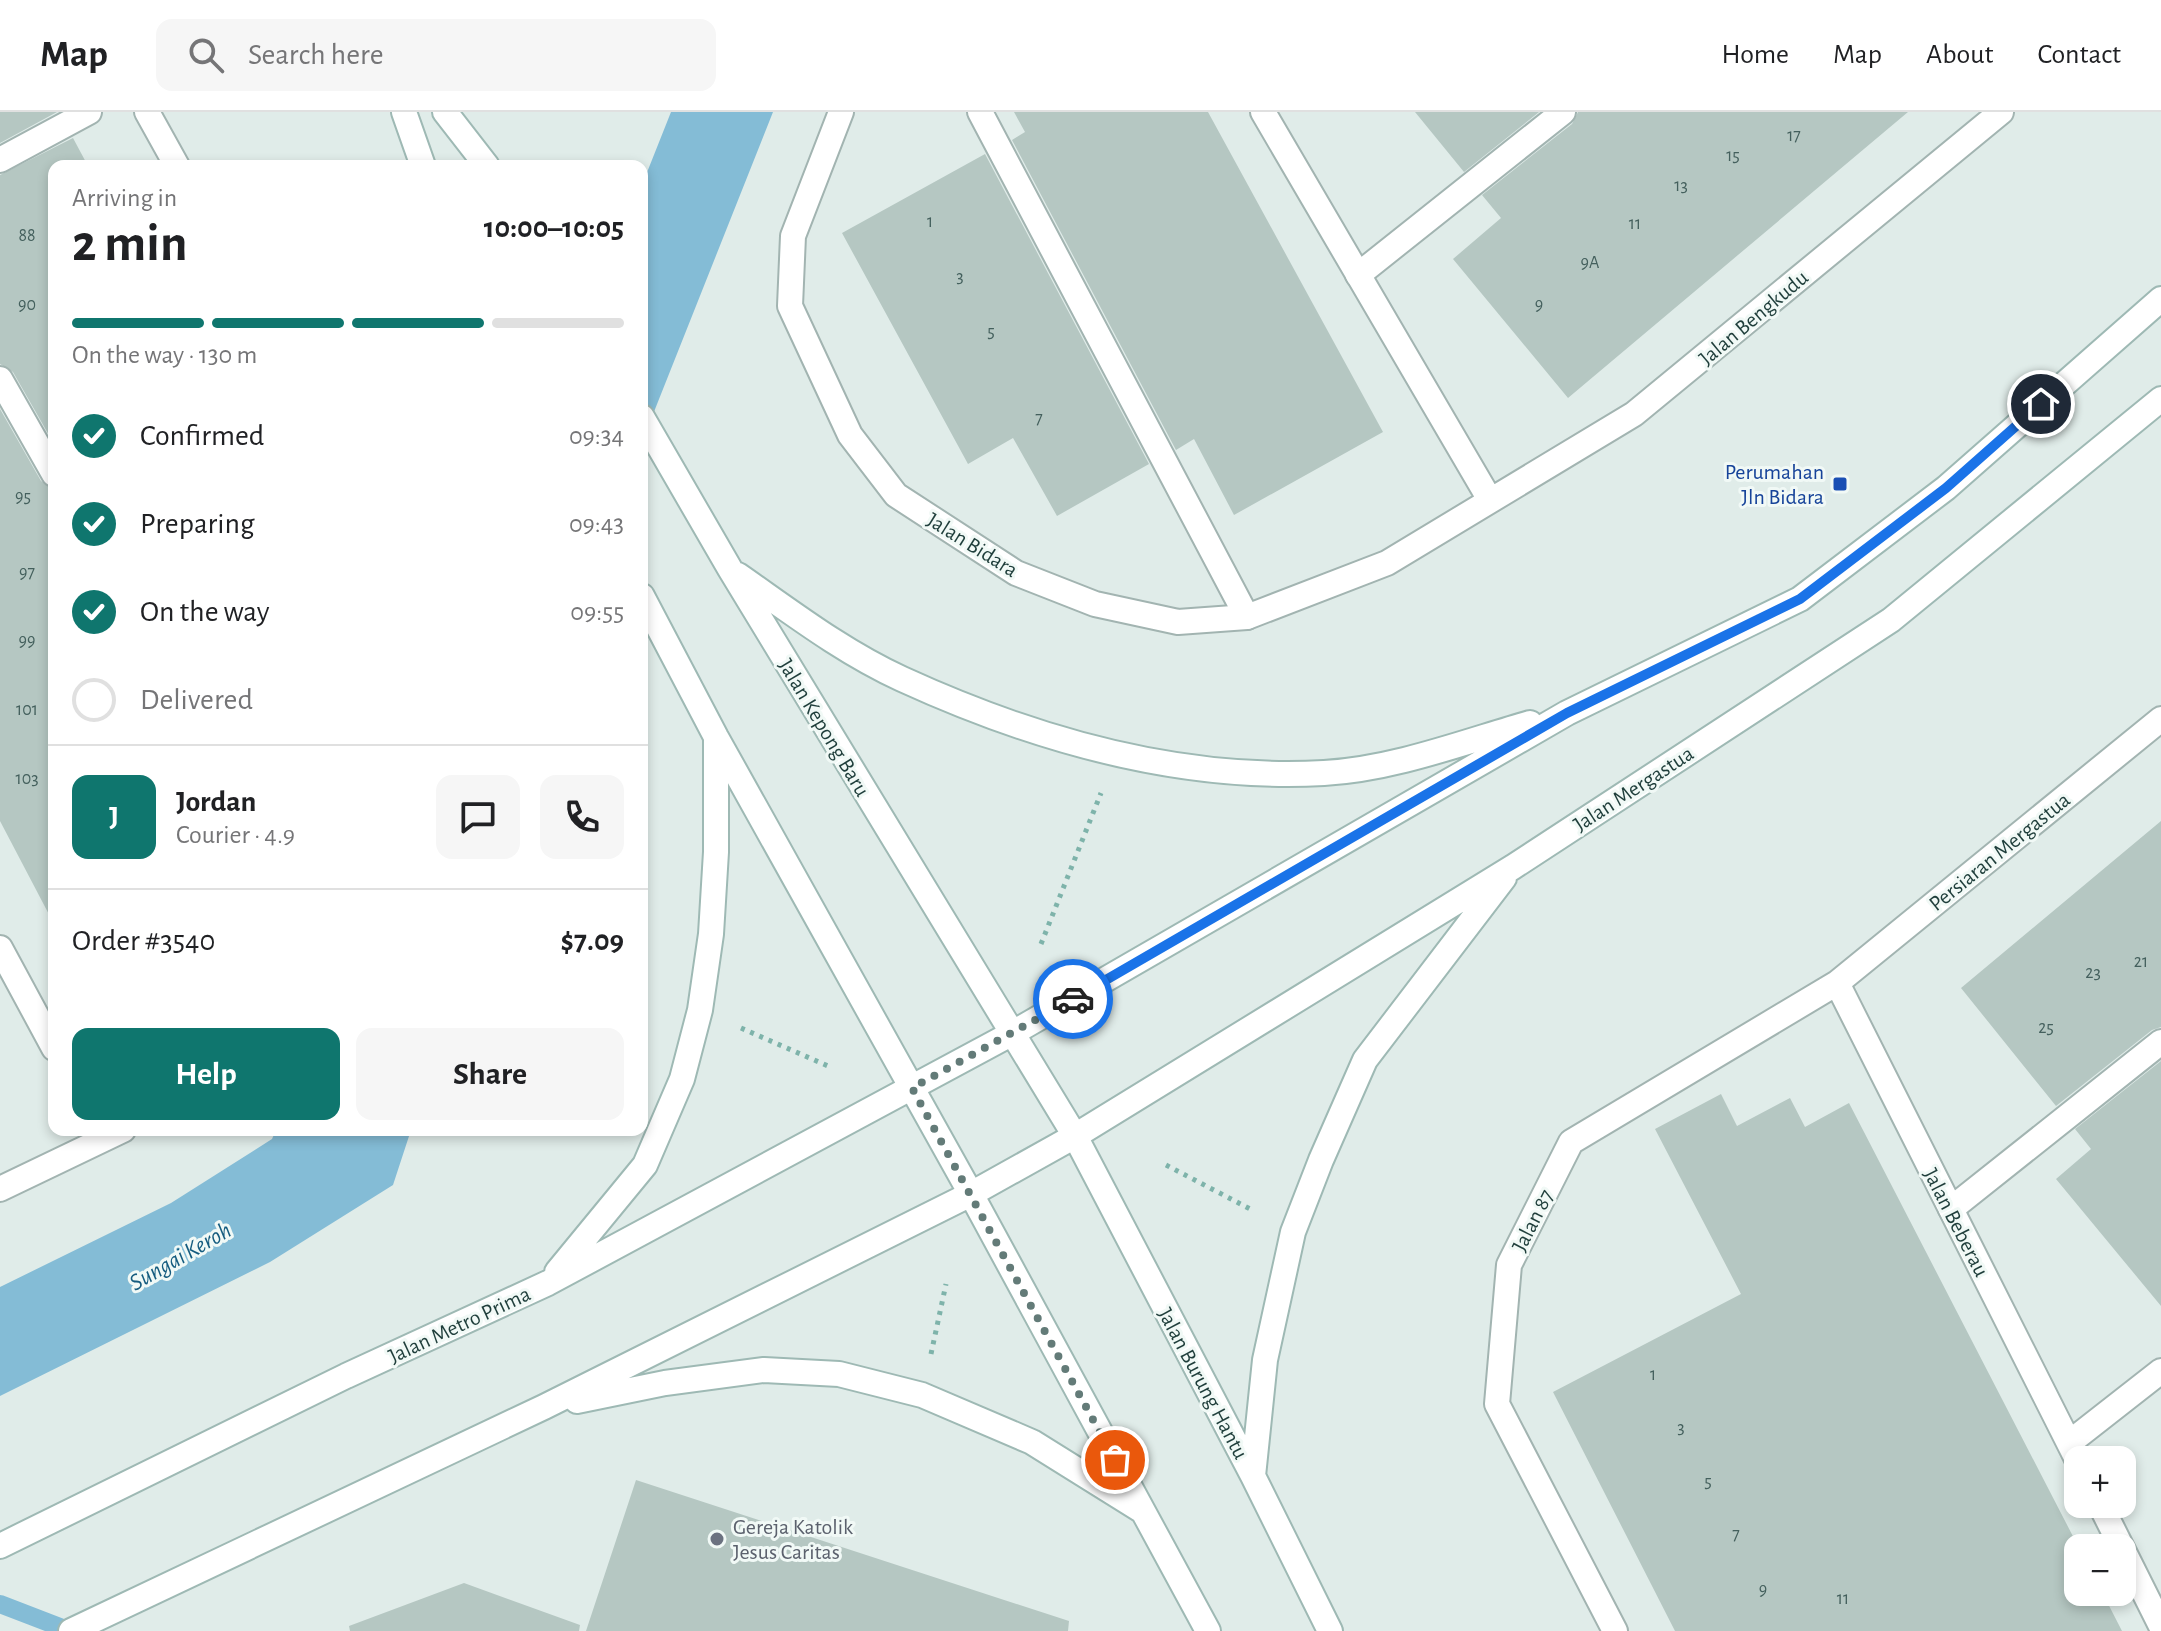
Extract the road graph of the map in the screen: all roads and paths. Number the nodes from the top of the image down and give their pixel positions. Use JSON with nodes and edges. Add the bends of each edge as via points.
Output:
{"nodes":[{"id":1,"x":89,"y":112,"type":"edge"},
{"id":2,"x":147,"y":112,"type":"edge"},
{"id":3,"x":404,"y":112,"type":"edge"},
{"id":4,"x":445,"y":112,"type":"edge"},
{"id":5,"x":841,"y":112,"type":"edge"},
{"id":6,"x":980,"y":112,"type":"edge"},
{"id":7,"x":1263,"y":112,"type":"edge"},
{"id":8,"x":1563,"y":112,"type":"edge"},
{"id":9,"x":2001,"y":112,"type":"edge"},
{"id":10,"x":0,"y":160,"type":"edge"},
{"id":11,"x":174,"y":160,"type":"edge"},
{"id":12,"x":421,"y":160,"type":"edge"},
{"id":13,"x":482,"y":160,"type":"edge"},
{"id":14,"x":1358,"y":275,"type":"junction"},
{"id":15,"x":2161,"y":299,"type":"edge"},
{"id":16,"x":0,"y":379,"type":"edge"},
{"id":17,"x":2161,"y":399,"type":"edge"},
{"id":18,"x":648,"y":427,"type":"edge"},
{"id":19,"x":48,"y":463,"type":"edge"},
{"id":20,"x":1490,"y":500,"type":"junction"},
{"id":21,"x":730,"y":569,"type":"junction"},
{"id":22,"x":648,"y":607,"type":"edge"},
{"id":23,"x":1247,"y":617,"type":"junction"},
{"id":24,"x":1567,"y":713,"type":"junction"},
{"id":25,"x":2161,"y":719,"type":"edge"},
{"id":26,"x":716,"y":737,"type":"junction"},
{"id":27,"x":1116,"y":755,"type":"junction"},
{"id":28,"x":1513,"y":867,"type":"junction"},
{"id":29,"x":1041,"y":944,"type":"dead end"},
{"id":30,"x":0,"y":948,"type":"edge"},
{"id":31,"x":1837,"y":983,"type":"junction"},
{"id":32,"x":700,"y":1010,"type":"junction"},
{"id":33,"x":1011,"y":1034,"type":"junction"},
{"id":34,"x":48,"y":1037,"type":"edge"},
{"id":35,"x":2161,"y":1042,"type":"edge"},
{"id":36,"x":828,"y":1066,"type":"dead end"},
{"id":37,"x":912,"y":1088,"type":"junction"},
{"id":38,"x":102,"y":1136,"type":"edge"},
{"id":39,"x":1075,"y":1136,"type":"junction"},
{"id":40,"x":1166,"y":1165,"type":"dead end"},
{"id":41,"x":0,"y":1189,"type":"edge"},
{"id":42,"x":971,"y":1194,"type":"junction"},
{"id":43,"x":1951,"y":1209,"type":"junction"},
{"id":44,"x":1293,"y":1232,"type":"junction"},
{"id":45,"x":548,"y":1283,"type":"junction"},
{"id":46,"x":946,"y":1284,"type":"dead end"},
{"id":47,"x":2161,"y":1371,"type":"edge"},
{"id":48,"x":922,"y":1395,"type":"junction"},
{"id":49,"x":544,"y":1407,"type":"junction"},
{"id":50,"x":2071,"y":1446,"type":"edge"},
{"id":51,"x":2080,"y":1446,"type":"edge"},
{"id":52,"x":1253,"y":1476,"type":"junction"},
{"id":53,"x":1143,"y":1511,"type":"junction"},
{"id":54,"x":0,"y":1546,"type":"edge"},
{"id":55,"x":2136,"y":1576,"type":"edge"},
{"id":56,"x":2161,"y":1626,"type":"edge"},
{"id":57,"x":71,"y":1631,"type":"edge"},
{"id":58,"x":1208,"y":1631,"type":"edge"},
{"id":59,"x":1330,"y":1631,"type":"edge"},
{"id":60,"x":1615,"y":1631,"type":"edge"}],
"edges":[{"from":1,"to":10,"type":"main road"},
{"from":2,"to":11,"type":"main road"},
{"from":3,"to":12,"type":"main road"},
{"from":4,"to":13,"type":"main road"},
{"from":5,"to":23,"type":"main road","name":"Jalan Bidara","via":[[793,236],[790,306],[850,435],[896,495],[1016,573],[1095,604],[1178,622]]},
{"from":6,"to":23,"type":"main road"},
{"from":7,"to":14,"type":"main road"},
{"from":8,"to":14,"type":"main road"},
{"from":9,"to":20,"type":"main road","name":"Jalan Bengkudu","via":[[1634,414]]},
{"from":14,"to":20,"type":"main road"},
{"from":15,"to":24,"type":"main road","via":[[1946,488],[1800,599]]},
{"from":16,"to":19,"type":"main road"},
{"from":17,"to":28,"type":"main road","name":"Jalan Mergastua","via":[[1891,620]]},
{"from":18,"to":21,"type":"main road","name":"Jalan Kepong Baru"},
{"from":20,"to":23,"type":"main road","name":"Jalan Bidara","via":[[1387,563]]},
{"from":21,"to":27,"type":"main road","via":[[830,639],[901,679],[1016,724]]},
{"from":21,"to":33,"type":"main road","name":"Jalan Kepong Baru"},
{"from":22,"to":26,"type":"main road"},
{"from":24,"to":27,"type":"main road","via":[[1399,761],[1326,773],[1233,772]]},
{"from":24,"to":33,"type":"main road"},
{"from":25,"to":31,"type":"main road","name":"Persiaran Mergastua"},
{"from":26,"to":32,"type":"main road","via":[[716,852]]},
{"from":26,"to":37,"type":"main road"},
{"from":27,"to":29,"type":"path"},
{"from":28,"to":39,"type":"main road","name":"Jalan Mergastua"},
{"from":28,"to":44,"type":"main road","via":[[1365,1060]]},
{"from":30,"to":34,"type":"main road"},
{"from":31,"to":43,"type":"main road","name":"Jalan Beberau"},
{"from":31,"to":60,"type":"main road","name":"Jalan 87","via":[[1571,1142],[1509,1265],[1497,1404]]},
{"from":32,"to":36,"type":"path"},
{"from":32,"to":45,"type":"main road","via":[[682,1079],[645,1165]]},
{"from":33,"to":37,"type":"main road","name":"Jalan Metro Prima"},
{"from":33,"to":39,"type":"main road","name":"Jalan Kepong Baru"},
{"from":35,"to":43,"type":"main road"},
{"from":37,"to":42,"type":"main road"},
{"from":37,"to":45,"type":"main road","name":"Jalan Metro Prima"},
{"from":38,"to":41,"type":"main road"},
{"from":39,"to":42,"type":"main road","name":"Jalan Mergastua"},
{"from":39,"to":52,"type":"main road","name":"Jalan Burung Hantu"},
{"from":40,"to":44,"type":"path"},
{"from":42,"to":49,"type":"main road"},
{"from":42,"to":53,"type":"main road"},
{"from":43,"to":50,"type":"main road","name":"Jalan Beberau"},
{"from":44,"to":52,"type":"main road","via":[[1265,1360]]},
{"from":45,"to":54,"type":"main road","name":"Jalan Metro Prima"},
{"from":46,"to":48,"type":"path"},
{"from":47,"to":51,"type":"main road"},
{"from":48,"to":49,"type":"main road","via":[[839,1374],[764,1370]]},
{"from":48,"to":53,"type":"main road","via":[[1032,1442]]},
{"from":49,"to":57,"type":"main road"},
{"from":52,"to":59,"type":"main road","name":"Jalan Burung Hantu"},
{"from":53,"to":58,"type":"main road"},
{"from":55,"to":56,"type":"main road"}]}
